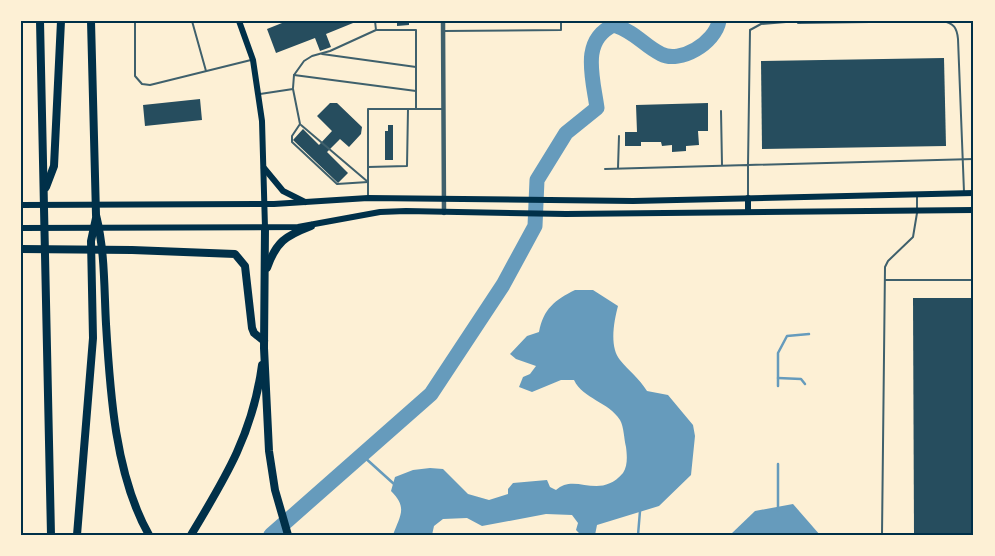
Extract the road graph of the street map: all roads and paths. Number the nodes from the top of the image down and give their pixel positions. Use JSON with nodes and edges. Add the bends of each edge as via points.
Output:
{"nodes":[{"id":1,"x":40,"y":21,"type":"edge"},
{"id":2,"x":60,"y":21,"type":"edge"},
{"id":3,"x":91,"y":21,"type":"edge"},
{"id":4,"x":135,"y":21,"type":"edge"},
{"id":5,"x":192,"y":21,"type":"edge"},
{"id":6,"x":239,"y":21,"type":"edge"},
{"id":7,"x":375,"y":21,"type":"edge"},
{"id":8,"x":443,"y":21,"type":"edge"},
{"id":9,"x":561,"y":21,"type":"edge"},
{"id":10,"x":798,"y":22,"type":"edge"},
{"id":11,"x":376,"y":30,"type":"junction"},
{"id":12,"x":443,"y":31,"type":"junction"},
{"id":13,"x":320,"y":54,"type":"junction"},
{"id":14,"x":252,"y":60,"type":"junction"},
{"id":15,"x":416,"y":68,"type":"junction"},
{"id":16,"x":206,"y":71,"type":"junction"},
{"id":17,"x":294,"y":75,"type":"junction"},
{"id":18,"x":293,"y":89,"type":"junction"},
{"id":19,"x":416,"y":91,"type":"junction"},
{"id":20,"x":258,"y":95,"type":"junction"},
{"id":21,"x":443,"y":108,"type":"junction"},
{"id":22,"x":408,"y":109,"type":"junction"},
{"id":23,"x":416,"y":109,"type":"junction"},
{"id":24,"x":721,"y":111,"type":"dead end"},
{"id":25,"x":300,"y":124,"type":"junction"},
{"id":26,"x":618,"y":136,"type":"dead end"},
{"id":27,"x":962,"y":159,"type":"junction"},
{"id":28,"x":974,"y":159,"type":"edge"},
{"id":29,"x":722,"y":165,"type":"junction"},
{"id":30,"x":748,"y":165,"type":"junction"},
{"id":31,"x":368,"y":167,"type":"junction"},
{"id":32,"x":263,"y":168,"type":"junction"},
{"id":33,"x":605,"y":169,"type":"dead end"},
{"id":34,"x":618,"y":169,"type":"junction"},
{"id":35,"x":368,"y":182,"type":"junction"},
{"id":36,"x":44,"y":191,"type":"junction"},
{"id":37,"x":964,"y":193,"type":"junction"},
{"id":38,"x":974,"y":193,"type":"edge"},
{"id":39,"x":917,"y":194,"type":"junction"},
{"id":40,"x":368,"y":198,"type":"junction"},
{"id":41,"x":444,"y":198,"type":"junction"},
{"id":42,"x":748,"y":198,"type":"junction"},
{"id":43,"x":306,"y":202,"type":"junction"},
{"id":44,"x":264,"y":204,"type":"junction"},
{"id":45,"x":21,"y":205,"type":"edge"},
{"id":46,"x":917,"y":210,"type":"junction"},
{"id":47,"x":974,"y":210,"type":"edge"},
{"id":48,"x":748,"y":212,"type":"junction"},
{"id":49,"x":444,"y":213,"type":"junction"},
{"id":50,"x":96,"y":215,"type":"junction"},
{"id":51,"x":311,"y":226,"type":"junction"},
{"id":52,"x":21,"y":228,"type":"edge"},
{"id":53,"x":265,"y":228,"type":"junction"},
{"id":54,"x":21,"y":249,"type":"edge"},
{"id":55,"x":265,"y":272,"type":"junction"},
{"id":56,"x":885,"y":280,"type":"junction"},
{"id":57,"x":974,"y":280,"type":"edge"},
{"id":58,"x":264,"y":345,"type":"junction"},
{"id":59,"x":148,"y":533,"type":"edge"},
{"id":60,"x":51,"y":535,"type":"edge"},
{"id":61,"x":77,"y":535,"type":"edge"},
{"id":62,"x":191,"y":535,"type":"edge"},
{"id":63,"x":288,"y":535,"type":"edge"},
{"id":64,"x":882,"y":535,"type":"edge"}],
"edges":[{"from":1,"to":36,"type":"highway"},
{"from":2,"to":36,"type":"highway","via":[[54,166]]},
{"from":3,"to":50,"type":"highway"},
{"from":4,"to":16,"type":"lane","via":[[135,76],[138,82],[150,85]]},
{"from":5,"to":16,"type":"lane"},
{"from":6,"to":14,"type":"main road"},
{"from":7,"to":11,"type":"lane"},
{"from":8,"to":12,"type":"street"},
{"from":9,"to":12,"type":"lane","via":[[561,30]]},
{"from":10,"to":27,"type":"lane","via":[[942,21],[954,25],[958,39]]},
{"from":10,"to":30,"type":"lane","via":[[761,24],[750,30]]},
{"from":11,"to":13,"type":"lane"},
{"from":11,"to":15,"type":"lane","via":[[416,30]]},
{"from":12,"to":21,"type":"street"},
{"from":13,"to":15,"type":"lane"},
{"from":13,"to":17,"type":"lane","via":[[304,61]]},
{"from":14,"to":16,"type":"lane"},
{"from":14,"to":20,"type":"main road"},
{"from":15,"to":19,"type":"lane"},
{"from":17,"to":18,"type":"lane"},
{"from":17,"to":19,"type":"lane"},
{"from":18,"to":20,"type":"lane"},
{"from":18,"to":25,"type":"lane"},
{"from":19,"to":23,"type":"lane"},
{"from":20,"to":32,"type":"main road"},
{"from":21,"to":23,"type":"lane"},
{"from":21,"to":41,"type":"street"},
{"from":22,"to":23,"type":"lane"},
{"from":22,"to":31,"type":"lane","via":[[407,166]]},
{"from":22,"to":31,"type":"lane","via":[[368,109]]},
{"from":24,"to":29,"type":"lane"},
{"from":25,"to":35,"type":"lane"},
{"from":25,"to":35,"type":"lane","via":[[292,142],[327,177],[337,184]]},
{"from":26,"to":34,"type":"lane"},
{"from":27,"to":28,"type":"lane"},
{"from":27,"to":30,"type":"lane"},
{"from":27,"to":37,"type":"lane"},
{"from":29,"to":30,"type":"lane"},
{"from":29,"to":34,"type":"lane"},
{"from":30,"to":42,"type":"lane"},
{"from":31,"to":35,"type":"lane"},
{"from":32,"to":43,"type":"main road","via":[[283,192]]},
{"from":32,"to":44,"type":"main road"},
{"from":33,"to":34,"type":"lane"},
{"from":35,"to":40,"type":"lane"},
{"from":36,"to":60,"type":"highway"},
{"from":37,"to":38,"type":"main road"},
{"from":37,"to":39,"type":"main road"},
{"from":39,"to":42,"type":"main road"},
{"from":39,"to":46,"type":"lane"},
{"from":40,"to":41,"type":"main road"},
{"from":40,"to":43,"type":"main road"},
{"from":41,"to":42,"type":"main road"},
{"from":41,"to":49,"type":"street"},
{"from":42,"to":48,"type":"main road"},
{"from":43,"to":44,"type":"main road"},
{"from":44,"to":45,"type":"main road"},
{"from":44,"to":53,"type":"main road"},
{"from":46,"to":47,"type":"main road"},
{"from":46,"to":48,"type":"main road"},
{"from":46,"to":56,"type":"lane","via":[[913,237],[888,261]]},
{"from":48,"to":49,"type":"main road"},
{"from":49,"to":51,"type":"main road","via":[[380,212]]},
{"from":50,"to":59,"type":"highway","via":[[103,243],[106,326],[122,464]]},
{"from":50,"to":61,"type":"highway","via":[[91,241],[93,338]]},
{"from":51,"to":53,"type":"main road"},
{"from":51,"to":55,"type":"highway","via":[[278,243]]},
{"from":52,"to":53,"type":"main road"},
{"from":53,"to":55,"type":"highway"},
{"from":54,"to":58,"type":"highway","via":[[235,254],[245,266],[252,328]]},
{"from":55,"to":58,"type":"highway"},
{"from":56,"to":57,"type":"lane"},
{"from":56,"to":64,"type":"lane"},
{"from":58,"to":62,"type":"highway","via":[[256,399],[247,430],[221,485]]},
{"from":58,"to":63,"type":"highway","via":[[269,451],[275,490]]}]}
